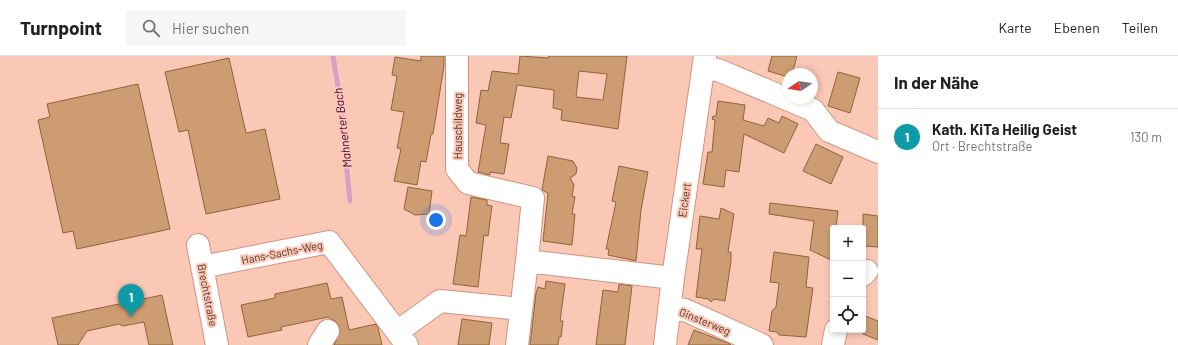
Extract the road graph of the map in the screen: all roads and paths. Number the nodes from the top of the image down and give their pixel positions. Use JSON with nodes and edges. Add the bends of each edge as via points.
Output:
{"nodes":[{"id":1,"x":457,"y":56,"type":"edge"},
{"id":2,"x":704,"y":62,"type":"edge"},
{"id":3,"x":878,"y":152,"type":"edge"},
{"id":4,"x":198,"y":245,"type":"dead end"},
{"id":5,"x":527,"y":261,"type":"junction"},
{"id":6,"x":202,"y":267,"type":"junction"},
{"id":7,"x":673,"y":278,"type":"junction"},
{"id":8,"x":669,"y":308,"type":"junction"},
{"id":9,"x":520,"y":309,"type":"junction"},
{"id":10,"x":835,"y":333,"type":"edge"},
{"id":11,"x":402,"y":338,"type":"edge"},
{"id":12,"x":217,"y":345,"type":"edge"},
{"id":13,"x":516,"y":345,"type":"edge"},
{"id":14,"x":665,"y":345,"type":"edge"},
{"id":15,"x":762,"y":345,"type":"edge"},
{"id":16,"x":833,"y":345,"type":"edge"}],
"edges":[{"from":1,"to":5,"type":"street","name":"Hauschildweg","via":[[457,169],[468,183],[533,198]]},
{"from":2,"to":3,"type":"street","via":[[813,110],[828,130]]},
{"from":2,"to":7,"type":"street","name":"Eickert"},
{"from":4,"to":6,"type":"street","name":"Brechtstraße"},
{"from":5,"to":7,"type":"street"},
{"from":5,"to":9,"type":"street","name":"Hauschildweg"},
{"from":6,"to":11,"type":"street","name":"Hans-Sachs-Weg","via":[[330,242]]},
{"from":6,"to":12,"type":"street","name":"Brechtstraße"},
{"from":7,"to":8,"type":"street","name":"Eickert"},
{"from":8,"to":14,"type":"street","name":"Eickert"},
{"from":8,"to":15,"type":"street","name":"Ginsterweg","via":[[685,310]]},
{"from":9,"to":11,"type":"street","via":[[440,301]]},
{"from":9,"to":13,"type":"street","name":"Hauschildweg"},
{"from":10,"to":16,"type":"street"}]}
